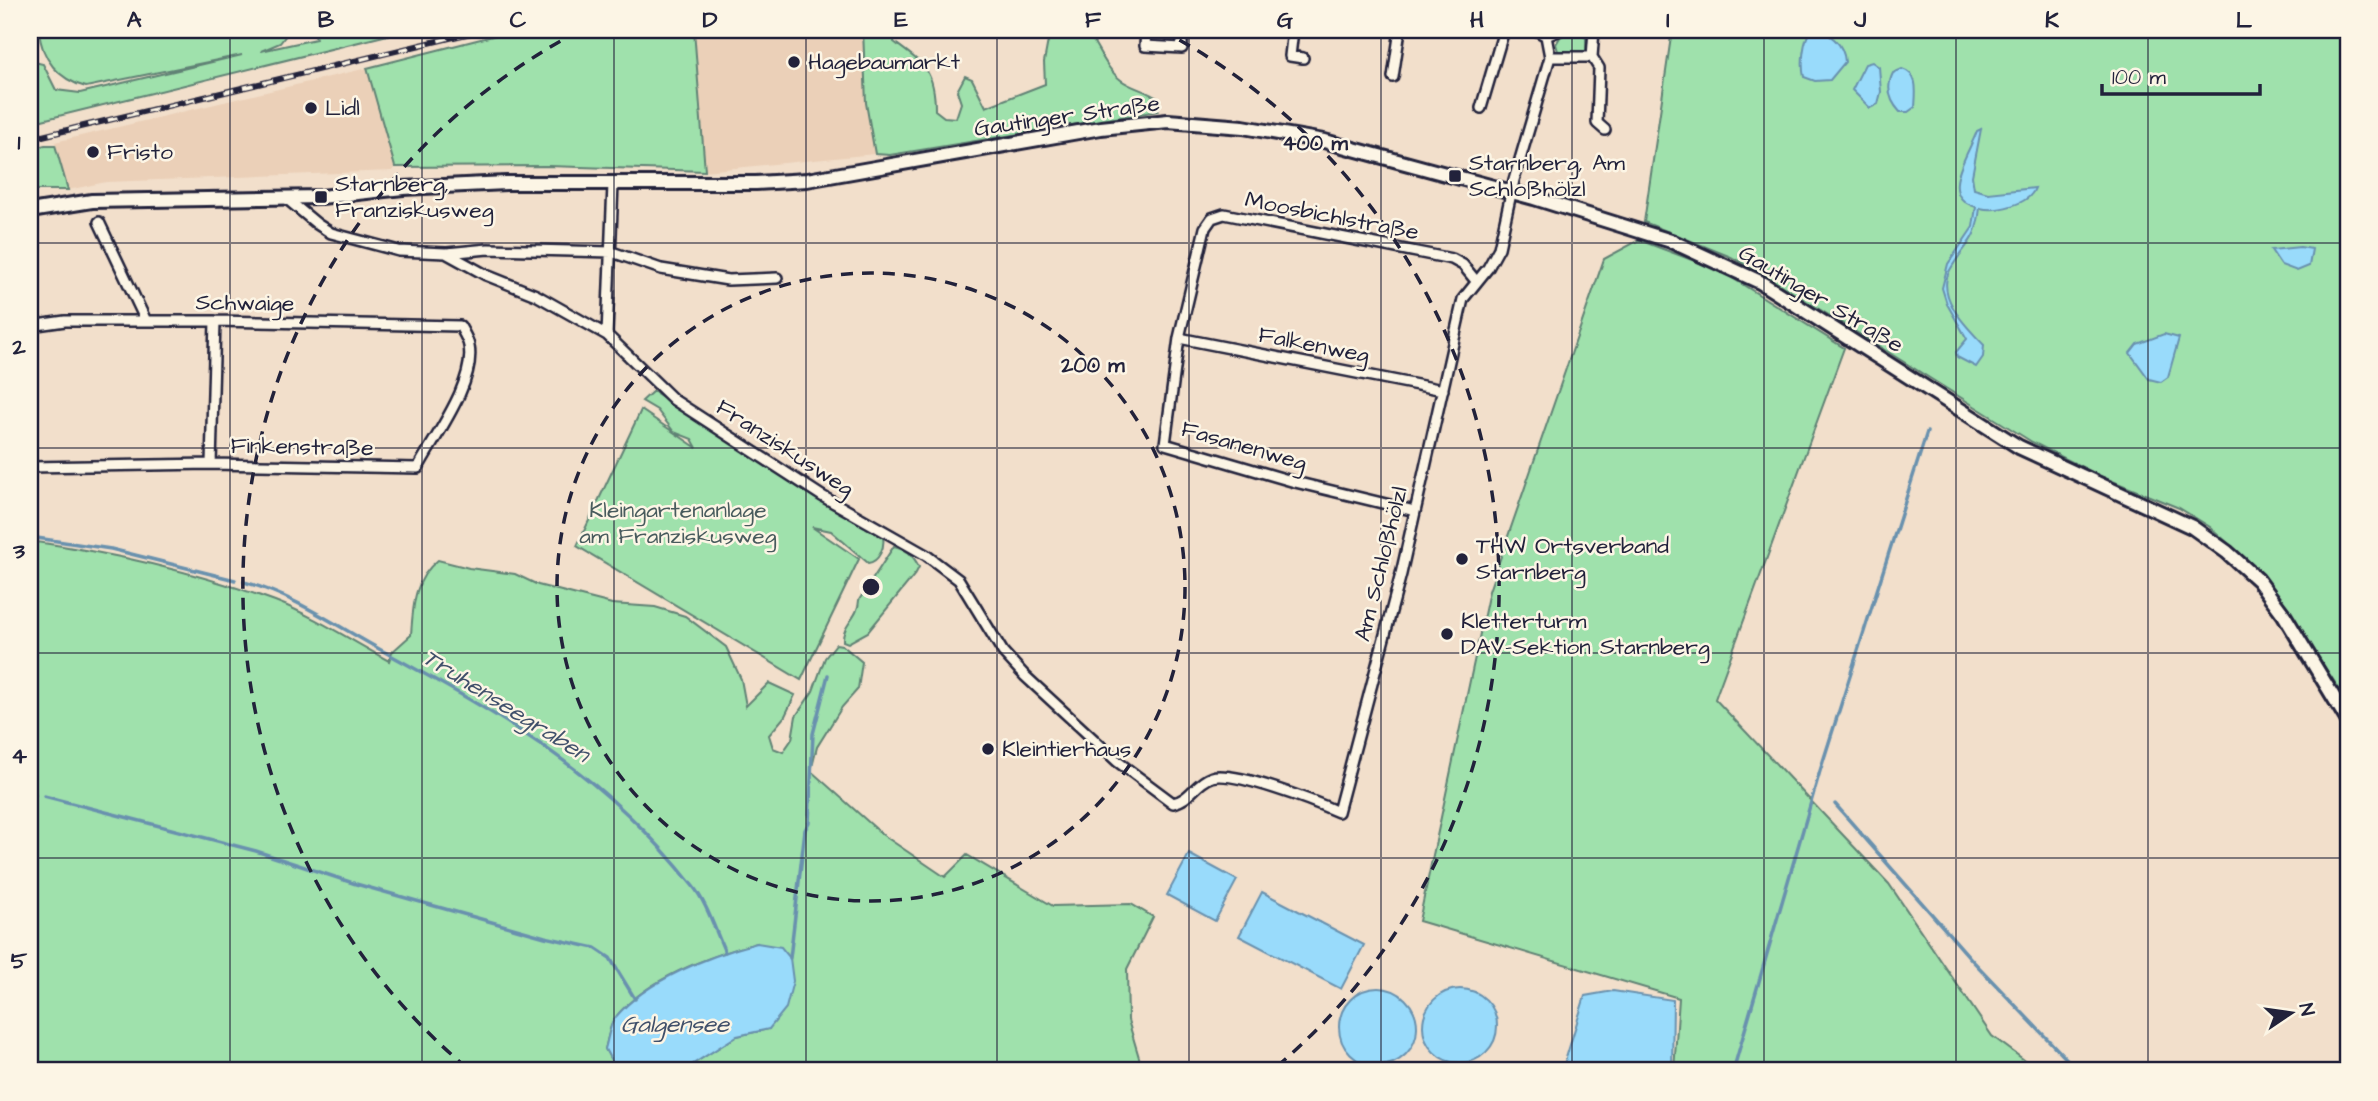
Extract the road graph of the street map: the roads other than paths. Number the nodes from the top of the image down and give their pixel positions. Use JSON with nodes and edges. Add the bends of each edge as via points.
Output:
{"nodes":[{"id":1,"x":1146,"y":30,"type":"edge"},
{"id":2,"x":1182,"y":30,"type":"edge"},
{"id":3,"x":1293,"y":30,"type":"edge"},
{"id":4,"x":1400,"y":30,"type":"edge"},
{"id":5,"x":1504,"y":30,"type":"edge"},
{"id":6,"x":1536,"y":30,"type":"edge"},
{"id":7,"x":1560,"y":30,"type":"edge"},
{"id":8,"x":1594,"y":30,"type":"edge"},
{"id":9,"x":1546,"y":36,"type":"junction"},
{"id":10,"x":1550,"y":57,"type":"junction"},
{"id":11,"x":1592,"y":57,"type":"junction"},
{"id":12,"x":1303,"y":58,"type":"dead end"},
{"id":13,"x":1393,"y":78,"type":"dead end"},
{"id":14,"x":1481,"y":108,"type":"dead end"},
{"id":15,"x":1605,"y":130,"type":"dead end"},
{"id":16,"x":613,"y":184,"type":"junction"},
{"id":17,"x":1511,"y":192,"type":"junction"},
{"id":18,"x":287,"y":199,"type":"junction"},
{"id":19,"x":30,"y":211,"type":"edge"},
{"id":20,"x":99,"y":222,"type":"dead end"},
{"id":21,"x":612,"y":252,"type":"junction"},
{"id":22,"x":446,"y":253,"type":"junction"},
{"id":23,"x":778,"y":278,"type":"dead end"},
{"id":24,"x":1476,"y":281,"type":"junction"},
{"id":25,"x":146,"y":321,"type":"junction"},
{"id":26,"x":215,"y":321,"type":"junction"},
{"id":27,"x":30,"y":326,"type":"edge"},
{"id":28,"x":460,"y":326,"type":"joint"},
{"id":29,"x":607,"y":335,"type":"junction"},
{"id":30,"x":1179,"y":338,"type":"junction"},
{"id":31,"x":1443,"y":390,"type":"junction"},
{"id":32,"x":211,"y":464,"type":"junction"},
{"id":33,"x":30,"y":467,"type":"edge"},
{"id":34,"x":1415,"y":511,"type":"junction"},
{"id":35,"x":2348,"y":721,"type":"edge"},
{"id":36,"x":1200,"y":783,"type":"joint"}],
"edges":[{"from":1,"to":2,"type":"street","via":[[1145,46],[1182,48]]},
{"from":3,"to":12,"type":"street","via":[[1290,56]]},
{"from":4,"to":13,"type":"street"},
{"from":5,"to":14,"type":"street"},
{"from":6,"to":9,"type":"street"},
{"from":7,"to":9,"type":"street"},
{"from":8,"to":11,"type":"street"},
{"from":9,"to":10,"type":"street"},
{"from":10,"to":11,"type":"street"},
{"from":10,"to":17,"type":"street","name":"Am Schloßhölzl"},
{"from":11,"to":15,"type":"street","via":[[1599,68],[1597,123]]},
{"from":16,"to":17,"type":"main road","name":"Gautinger Straße","via":[[807,180],[1101,128],[1168,121],[1243,127],[1324,141]]},
{"from":16,"to":18,"type":"main road","name":"Gautinger Straße","via":[[506,183]]},
{"from":16,"to":21,"type":"street"},
{"from":17,"to":24,"type":"street","name":"Am Schloßhölzl","via":[[1499,248]]},
{"from":17,"to":35,"type":"main road","name":"Gautinger Straße","via":[[1671,241],[1722,263],[1820,318],[2018,447],[2192,527],[2258,580]]},
{"from":18,"to":19,"type":"main road","name":"Gautinger Straße","via":[[177,197],[92,201]]},
{"from":18,"to":22,"type":"street","name":"Franziskusweg","via":[[331,233],[399,251]]},
{"from":20,"to":25,"type":"street"},
{"from":21,"to":22,"type":"street","via":[[488,249]]},
{"from":21,"to":23,"type":"street","via":[[661,269],[729,279]]},
{"from":21,"to":29,"type":"street"},
{"from":22,"to":29,"type":"street","name":"Franziskusweg"},
{"from":24,"to":30,"type":"street","name":"Moosbichlstraße","via":[[1452,259],[1224,214],[1212,218],[1205,228]]},
{"from":24,"to":31,"type":"street","name":"Am Schloßhölzl","via":[[1463,299]]},
{"from":25,"to":26,"type":"street","name":"Schwaige"},
{"from":25,"to":27,"type":"street","name":"Schwaige"},
{"from":26,"to":28,"type":"street","name":"Schwaige"},
{"from":26,"to":32,"type":"street"},
{"from":28,"to":32,"type":"street","name":"Finkenstraße","via":[[469,345],[465,383],[418,468]]},
{"from":29,"to":36,"type":"street","name":"Franziskusweg","via":[[674,400],[822,496],[926,555],[959,580],[1003,652],[1118,762],[1173,803],[1184,801]]},
{"from":30,"to":31,"type":"street","name":"Falkenweg"},
{"from":30,"to":34,"type":"street","name":"Fasanenweg","via":[[1165,444]]},
{"from":31,"to":34,"type":"street","name":"Am Schloßhölzl"},
{"from":32,"to":33,"type":"street","name":"Finkenstraße"},
{"from":34,"to":36,"type":"street","name":"Am Schloßhölzl","via":[[1338,812],[1296,794],[1229,778],[1215,776]]}]}
